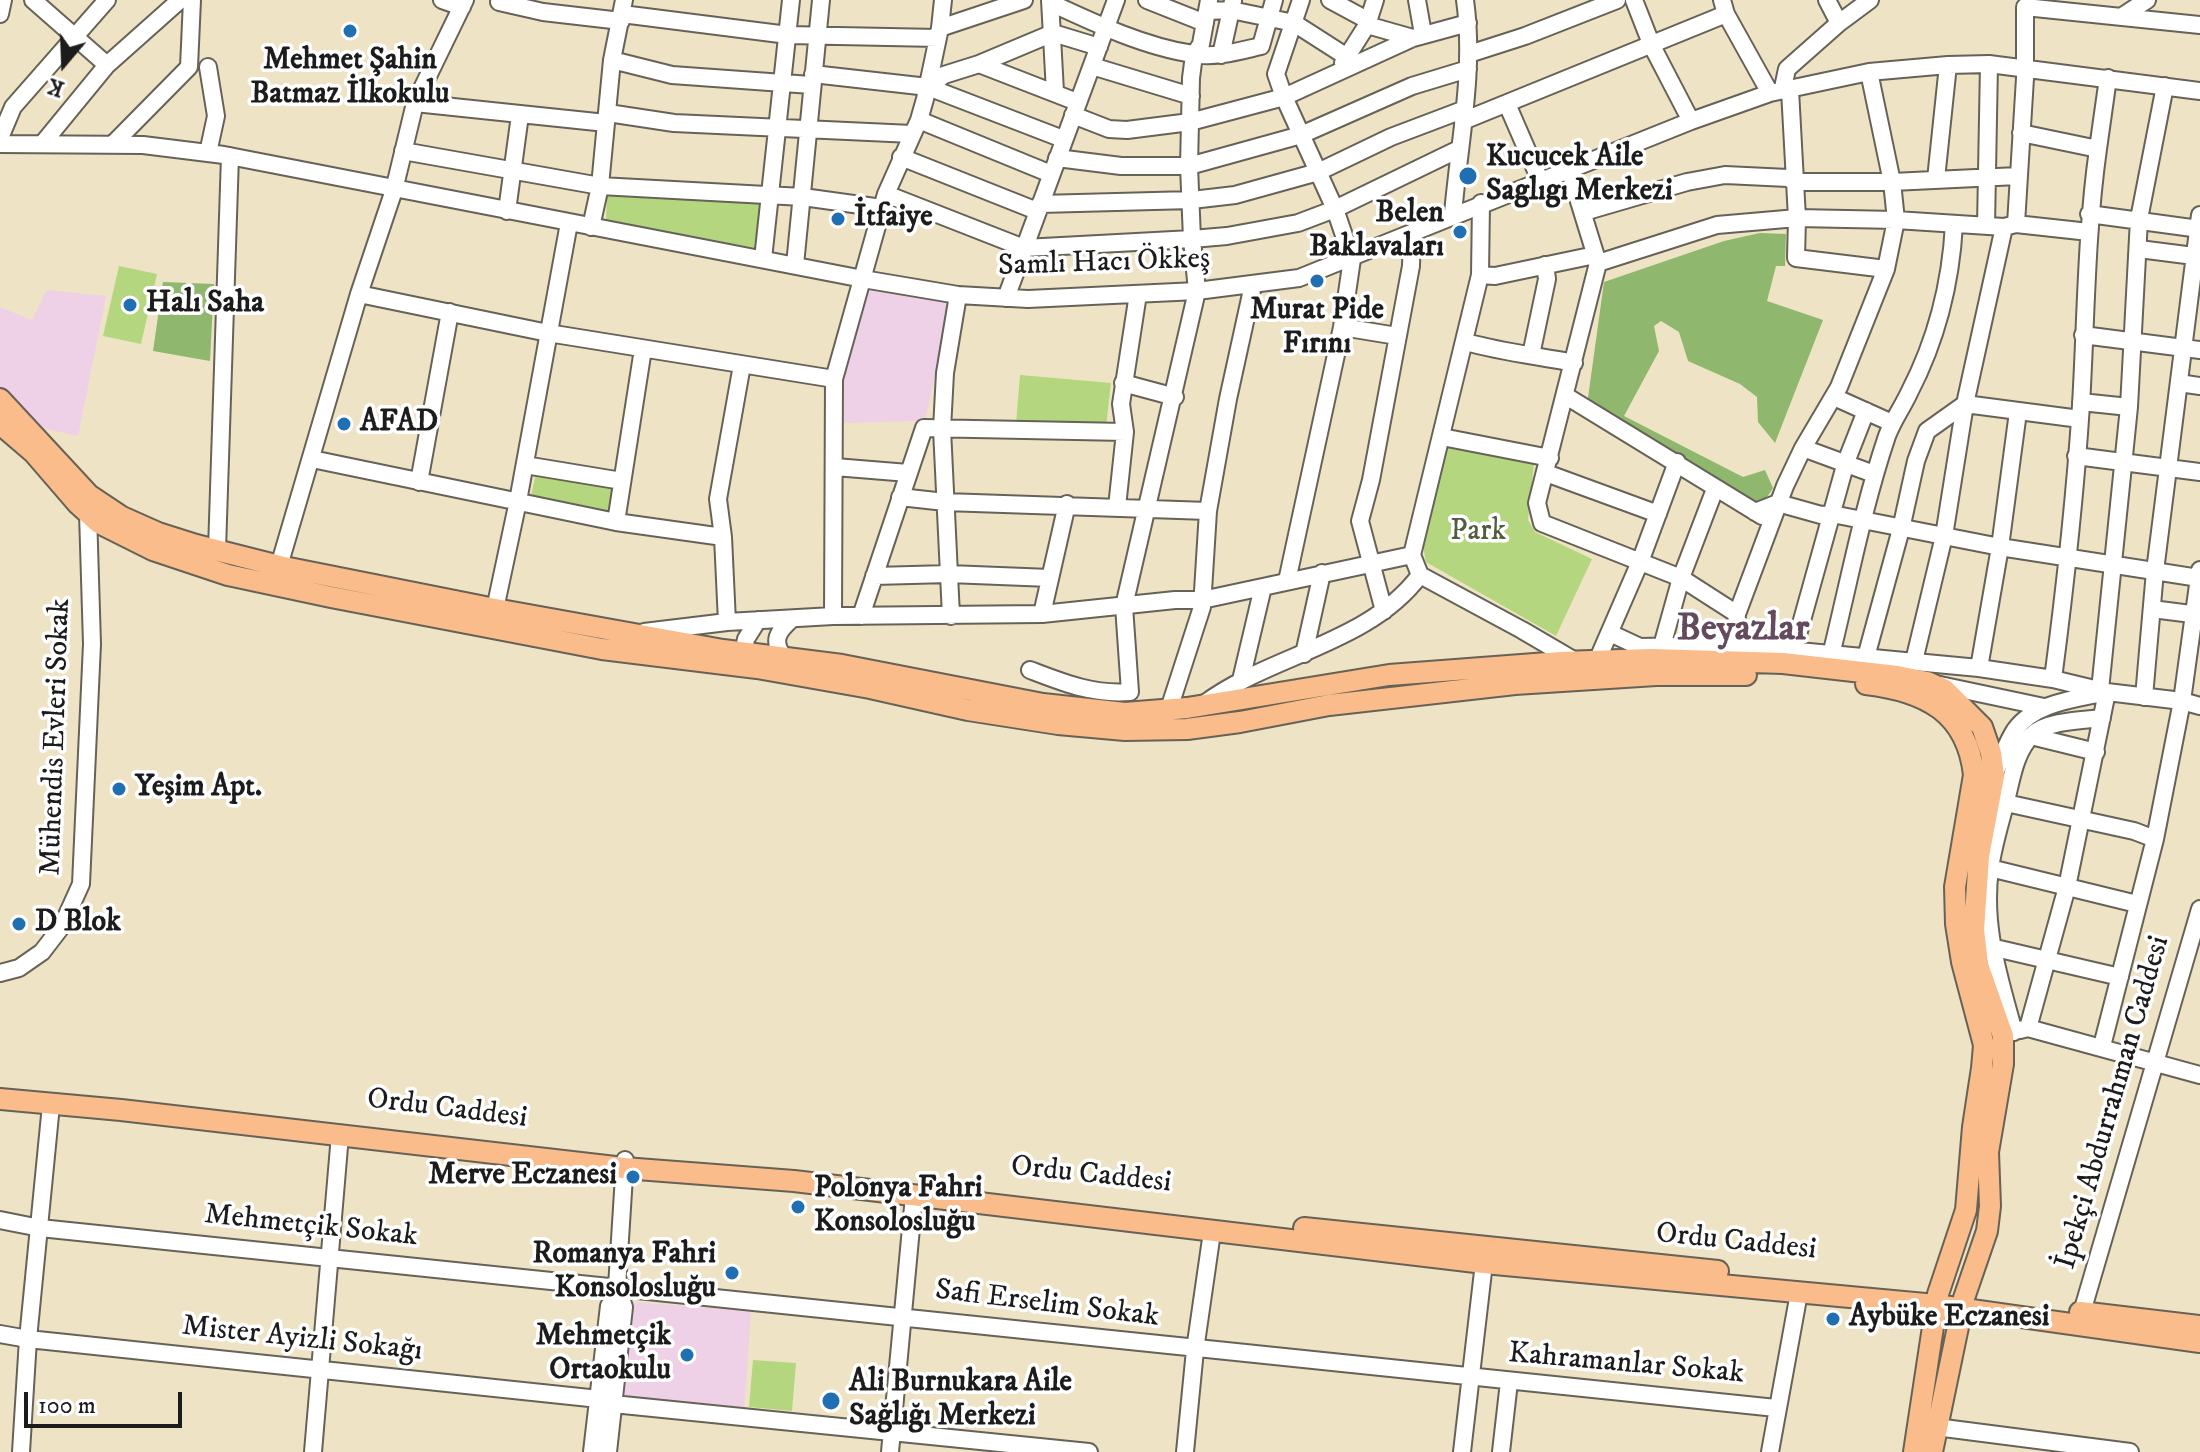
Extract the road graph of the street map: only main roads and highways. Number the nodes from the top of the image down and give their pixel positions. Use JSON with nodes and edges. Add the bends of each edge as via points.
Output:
{"nodes":[{"id":1,"x":0,"y":399,"type":"edge"},
{"id":2,"x":0,"y":424,"type":"edge"},
{"id":3,"x":742,"y":659,"type":"junction"},
{"id":4,"x":0,"y":1088,"type":"edge"},
{"id":5,"x":0,"y":1099,"type":"edge"},
{"id":6,"x":624,"y":1164,"type":"junction"},
{"id":7,"x":1937,"y":1299,"type":"junction"},
{"id":8,"x":1963,"y":1304,"type":"junction"},
{"id":9,"x":2200,"y":1326,"type":"edge"},
{"id":10,"x":2200,"y":1342,"type":"edge"},
{"id":11,"x":1914,"y":1452,"type":"edge"},
{"id":12,"x":1932,"y":1452,"type":"edge"}],
"edges":[{"from":1,"to":3,"type":"main road","via":[[89,495],[158,533],[279,566]]},
{"from":2,"to":3,"type":"main road","via":[[99,523],[177,559],[331,597],[602,649]]},
{"from":3,"to":7,"type":"main road","via":[[968,710],[1125,730],[1187,729],[1407,695],[1656,675],[1806,677],[1882,686],[1932,702],[1954,719],[1972,756],[1973,795],[1955,887],[1956,924],[1984,1045],[1966,1210]]},
{"from":3,"to":8,"type":"main road","via":[[784,657],[842,665],[1043,704],[1125,713],[1389,675],[1575,661],[1783,663],[1897,676],[1945,690],[1982,727],[1991,753],[1994,776],[1979,856],[1974,930],[1978,965],[2015,1032],[1991,1124],[1987,1231]]},
{"from":4,"to":6,"type":"main road","name":"Ordu Caddesi"},
{"from":5,"to":6,"type":"main road","name":"Ordu Caddesi"},
{"from":6,"to":7,"type":"main road","name":"Ordu Caddesi","via":[[760,1170]]},
{"from":6,"to":7,"type":"main road","name":"Ordu Caddesi","via":[[1484,1263],[1799,1293]]},
{"from":7,"to":8,"type":"main road"},
{"from":7,"to":11,"type":"main road"},
{"from":8,"to":9,"type":"main road"},
{"from":8,"to":10,"type":"main road"},
{"from":8,"to":12,"type":"main road"}]}
